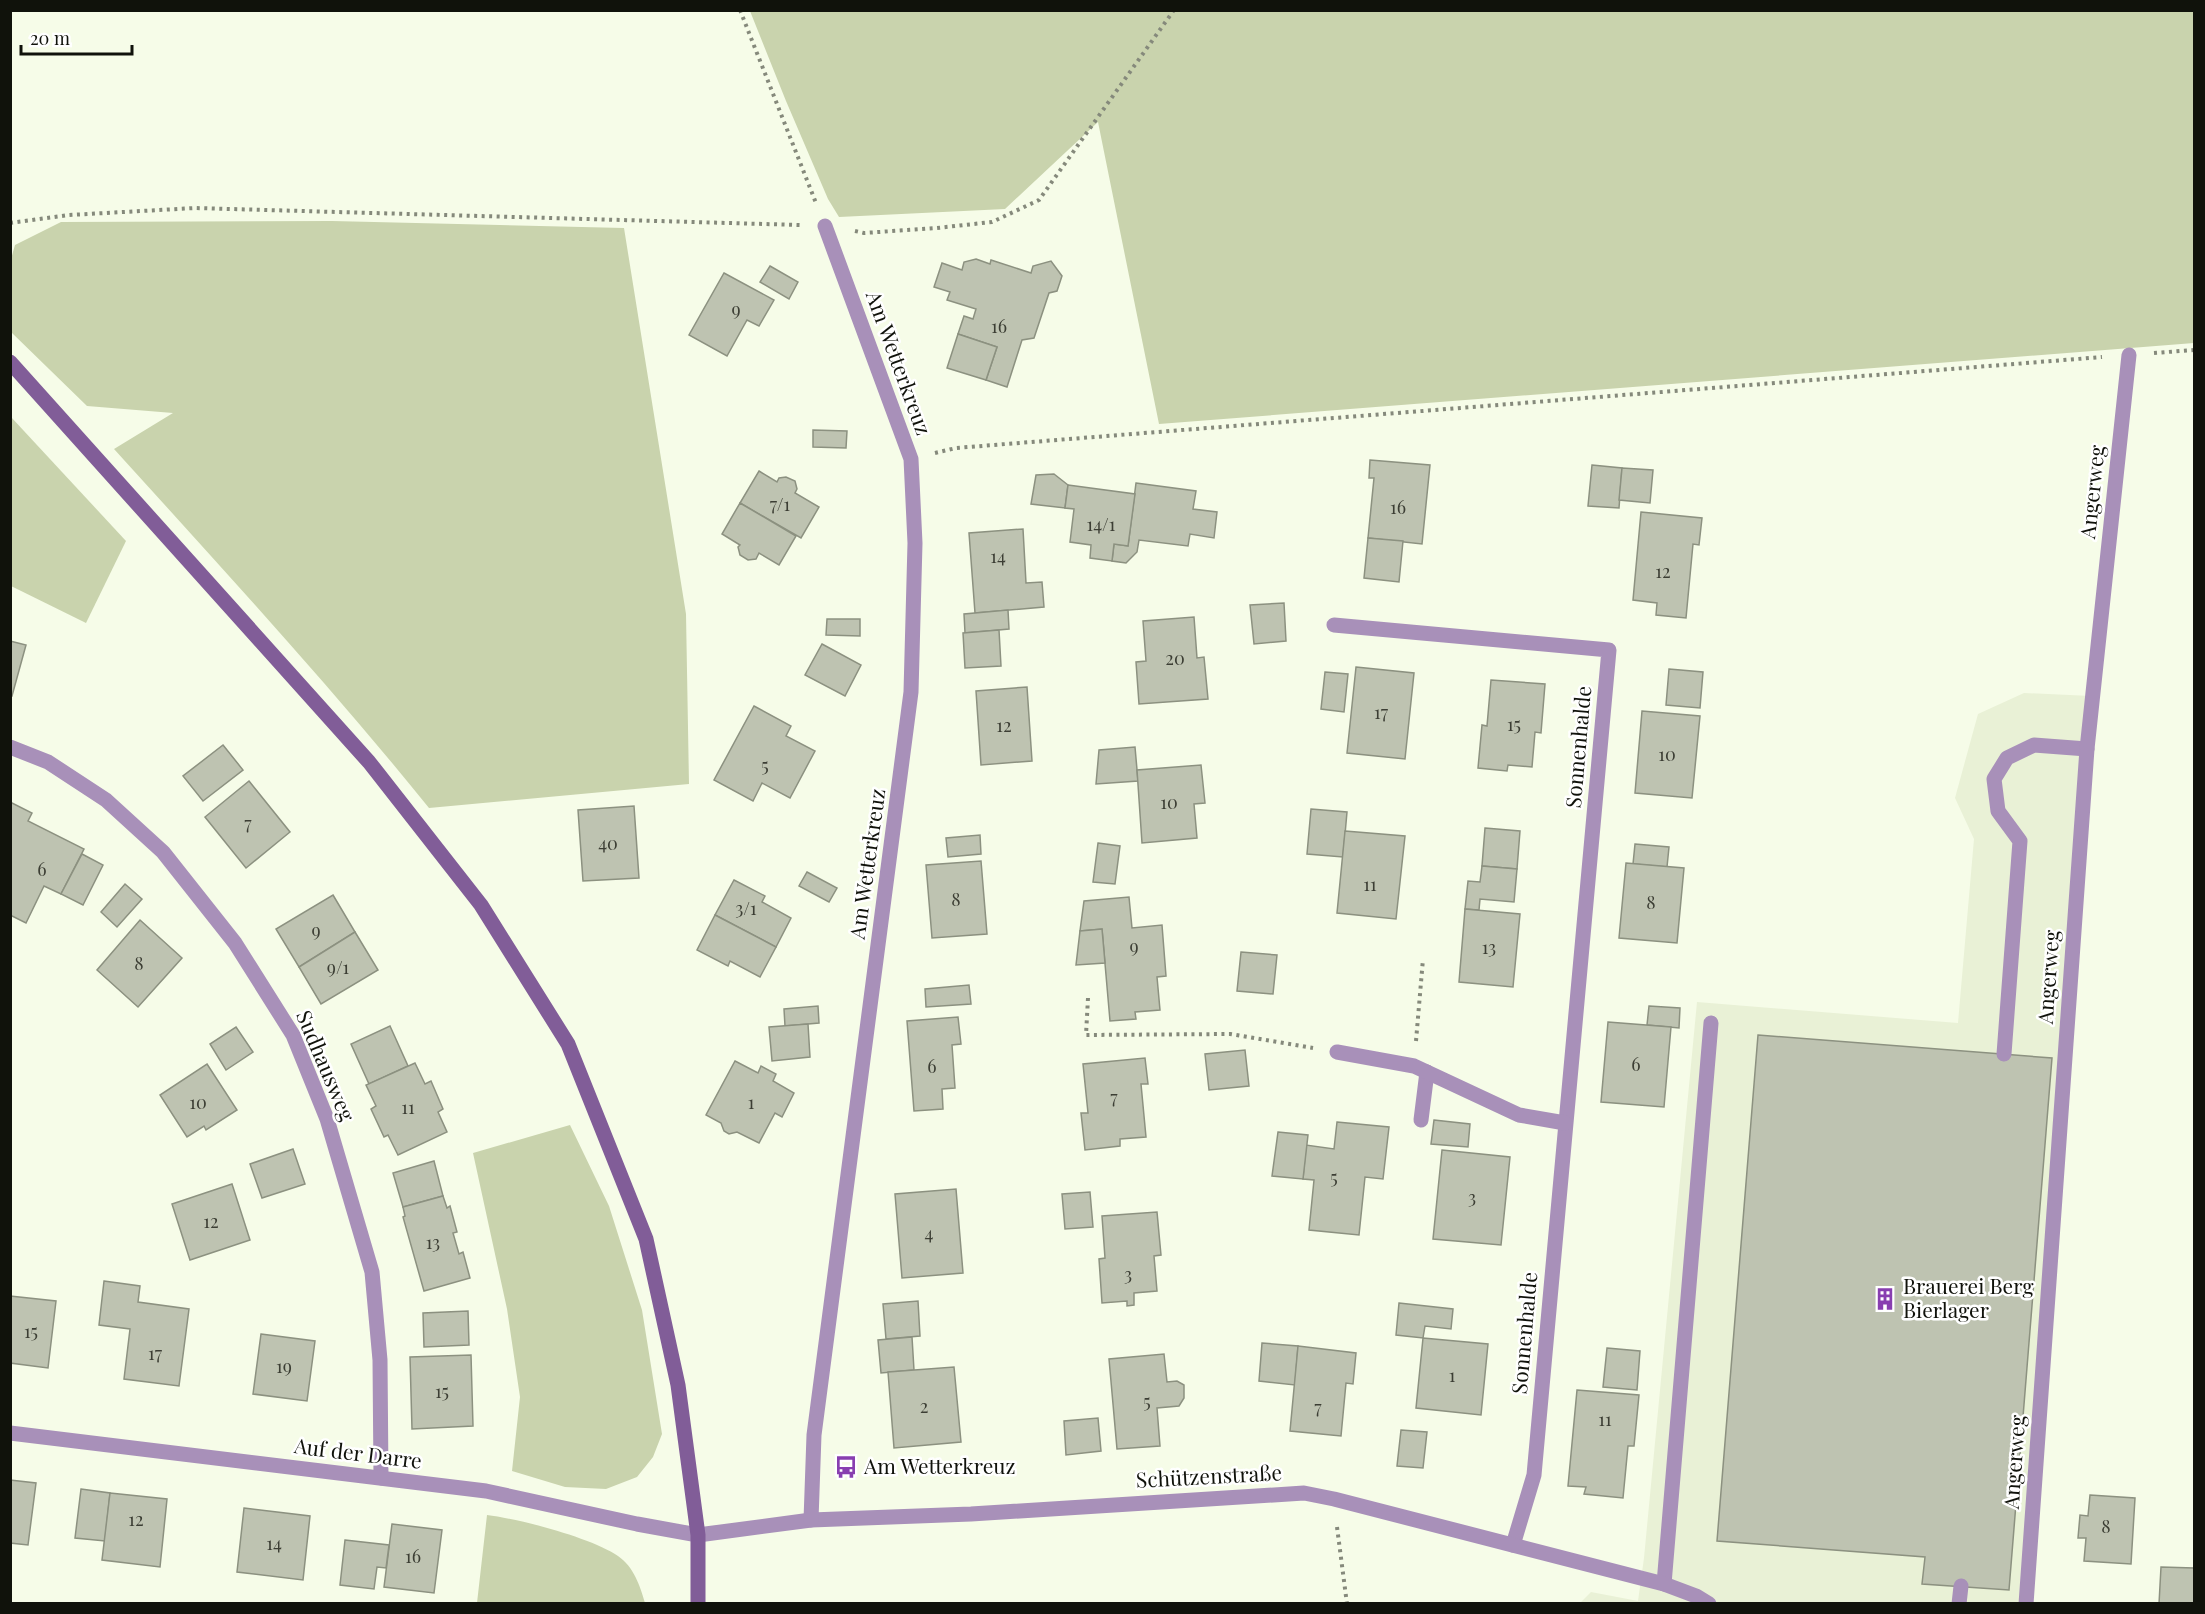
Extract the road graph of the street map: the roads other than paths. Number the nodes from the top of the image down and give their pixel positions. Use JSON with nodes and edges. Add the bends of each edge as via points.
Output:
{"nodes":[{"id":1,"x":825,"y":226,"type":"road end"},
{"id":2,"x":2129,"y":355,"type":"road end"},
{"id":3,"x":10,"y":362,"type":"edge"},
{"id":4,"x":1334,"y":625,"type":"dead end"},
{"id":5,"x":10,"y":747,"type":"edge"},
{"id":6,"x":2087,"y":749,"type":"junction"},
{"id":7,"x":1711,"y":1023,"type":"dead end"},
{"id":8,"x":1337,"y":1052,"type":"road end"},
{"id":9,"x":2004,"y":1054,"type":"dead end"},
{"id":10,"x":1420,"y":1069,"type":"junction"},
{"id":11,"x":1421,"y":1120,"type":"dead end"},
{"id":12,"x":1565,"y":1123,"type":"junction"},
{"id":13,"x":10,"y":1433,"type":"edge"},
{"id":14,"x":381,"y":1478,"type":"junction"},
{"id":15,"x":812,"y":1520,"type":"junction"},
{"id":16,"x":698,"y":1535,"type":"junction"},
{"id":17,"x":1513,"y":1545,"type":"junction"},
{"id":18,"x":1664,"y":1584,"type":"junction"},
{"id":19,"x":1961,"y":1586,"type":"dead end"},
{"id":20,"x":698,"y":1604,"type":"edge"},
{"id":21,"x":1709,"y":1604,"type":"edge"},
{"id":22,"x":1959,"y":1604,"type":"edge"},
{"id":23,"x":2026,"y":1604,"type":"edge"}],
"edges":[{"from":1,"to":15,"type":"street","name":"Am Wetterkreuz","via":[[911,459],[915,543],[911,692],[814,1436]]},
{"from":2,"to":6,"type":"street","name":"Angerweg"},
{"from":3,"to":16,"type":"street","via":[[369,762],[480,905],[568,1044],[646,1239],[678,1385]]},
{"from":4,"to":12,"type":"street","name":"Sonnenhalde","via":[[1609,650]]},
{"from":5,"to":14,"type":"street","name":"Sudhausweg","via":[[48,762],[106,800],[163,852],[235,943],[293,1035],[327,1119],[372,1272],[380,1360]]},
{"from":6,"to":9,"type":"street","via":[[2034,745],[2007,758],[1994,779],[1998,811],[2020,841]]},
{"from":6,"to":23,"type":"street","name":"Angerweg"},
{"from":7,"to":18,"type":"street"},
{"from":8,"to":10,"type":"street"},
{"from":10,"to":11,"type":"street"},
{"from":10,"to":12,"type":"street","via":[[1519,1115]]},
{"from":12,"to":17,"type":"street","name":"Sonnenhalde","via":[[1534,1475]]},
{"from":13,"to":14,"type":"street","name":"Auf der Darre"},
{"from":14,"to":16,"type":"street","name":"Auf der Darre","via":[[486,1491]]},
{"from":15,"to":16,"type":"street","name":"Schützenstraße"},
{"from":15,"to":17,"type":"street","name":"Schützenstraße","via":[[1304,1493]]},
{"from":16,"to":20,"type":"street"},
{"from":17,"to":18,"type":"street","name":"Schützenstraße"},
{"from":18,"to":21,"type":"street","name":"Schützenstraße"},
{"from":19,"to":22,"type":"street"}]}
